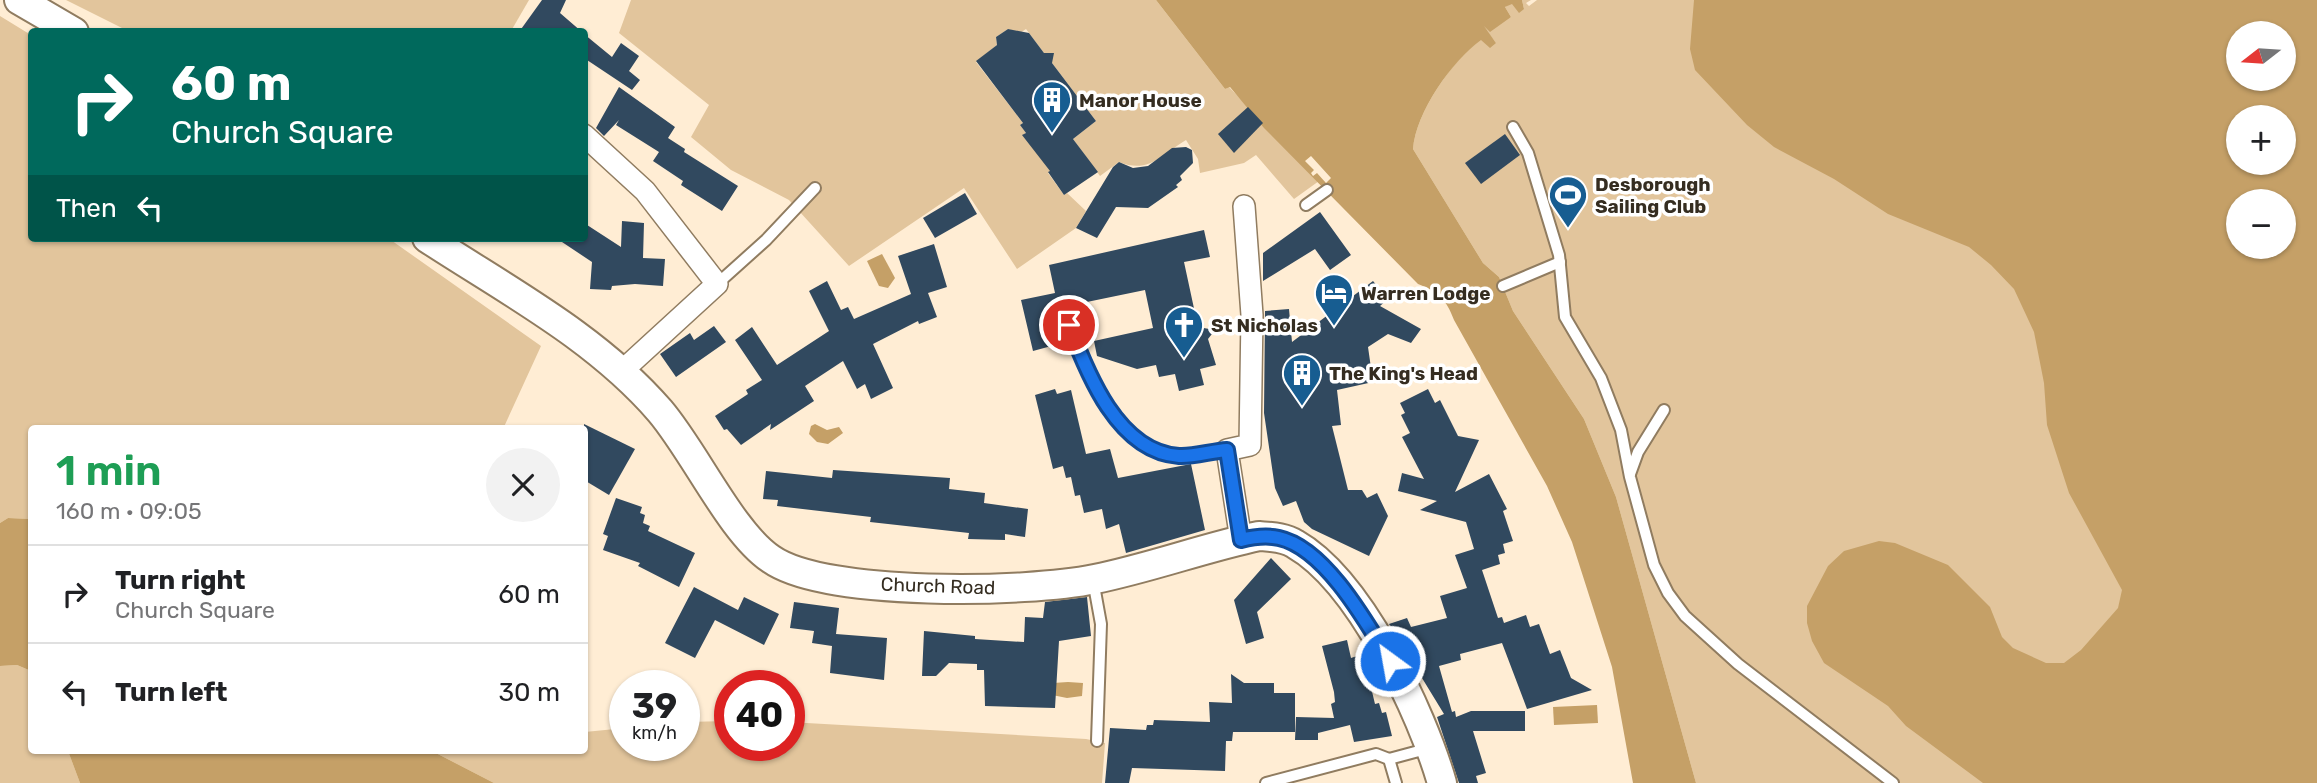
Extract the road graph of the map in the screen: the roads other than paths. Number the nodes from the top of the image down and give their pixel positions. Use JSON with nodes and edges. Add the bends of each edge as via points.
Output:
{"nodes":[{"id":1,"x":19,"y":0,"type":"edge"},
{"id":2,"x":67,"y":28,"type":"edge"},
{"id":3,"x":1513,"y":127,"type":"dead end"},
{"id":4,"x":588,"y":139,"type":"edge"},
{"id":5,"x":815,"y":188,"type":"dead end"},
{"id":6,"x":1327,"y":190,"type":"dead end"},
{"id":7,"x":1306,"y":205,"type":"dead end"},
{"id":8,"x":1244,"y":206,"type":"dead end"},
{"id":9,"x":433,"y":242,"type":"edge"},
{"id":10,"x":1560,"y":262,"type":"junction"},
{"id":11,"x":717,"y":284,"type":"junction"},
{"id":12,"x":1503,"y":286,"type":"dead end"},
{"id":13,"x":1069,"y":325,"type":"dead end"},
{"id":14,"x":622,"y":371,"type":"junction"},
{"id":15,"x":1664,"y":410,"type":"dead end"},
{"id":16,"x":1227,"y":450,"type":"junction"},
{"id":17,"x":1630,"y":477,"type":"junction"},
{"id":18,"x":1241,"y":540,"type":"junction"},
{"id":19,"x":1093,"y":580,"type":"junction"},
{"id":20,"x":1097,"y":741,"type":"dead end"},
{"id":21,"x":1432,"y":748,"type":"junction"},
{"id":22,"x":1389,"y":760,"type":"junction"},
{"id":23,"x":1266,"y":783,"type":"edge"},
{"id":24,"x":1396,"y":783,"type":"edge"},
{"id":25,"x":1442,"y":783,"type":"edge"},
{"id":26,"x":1892,"y":783,"type":"edge"}],
"edges":[{"from":1,"to":2,"type":"street"},
{"from":3,"to":10,"type":"lane","via":[[1530,160]]},
{"from":4,"to":11,"type":"street","via":[[645,191]]},
{"from":5,"to":11,"type":"lane"},
{"from":6,"to":7,"type":"lane"},
{"from":8,"to":16,"type":"street","via":[[1252,314],[1250,445]]},
{"from":9,"to":14,"type":"street","name":"Church Road","via":[[590,343]]},
{"from":10,"to":12,"type":"lane"},
{"from":10,"to":17,"type":"lane","via":[[1564,317],[1601,378],[1621,430]]},
{"from":11,"to":14,"type":"street"},
{"from":13,"to":16,"type":"lane","via":[[1102,398],[1124,428],[1152,448],[1179,457]]},
{"from":14,"to":19,"type":"street","name":"Church Road","via":[[690,449],[756,547],[792,570],[813,577],[914,587],[1029,587]]},
{"from":15,"to":17,"type":"lane","via":[[1638,452]]},
{"from":16,"to":18,"type":"street"},
{"from":17,"to":26,"type":"lane","via":[[1654,565],[1685,616],[1738,664]]},
{"from":18,"to":19,"type":"street","name":"Church Road"},
{"from":18,"to":21,"type":"street","name":"Church Road","via":[[1278,537],[1294,543],[1335,581],[1402,680]]},
{"from":19,"to":20,"type":"lane","via":[[1101,624]]},
{"from":21,"to":22,"type":"lane"},
{"from":21,"to":25,"type":"street","name":"Church Road"},
{"from":22,"to":23,"type":"lane","via":[[1376,754]]},
{"from":22,"to":24,"type":"lane"}]}
